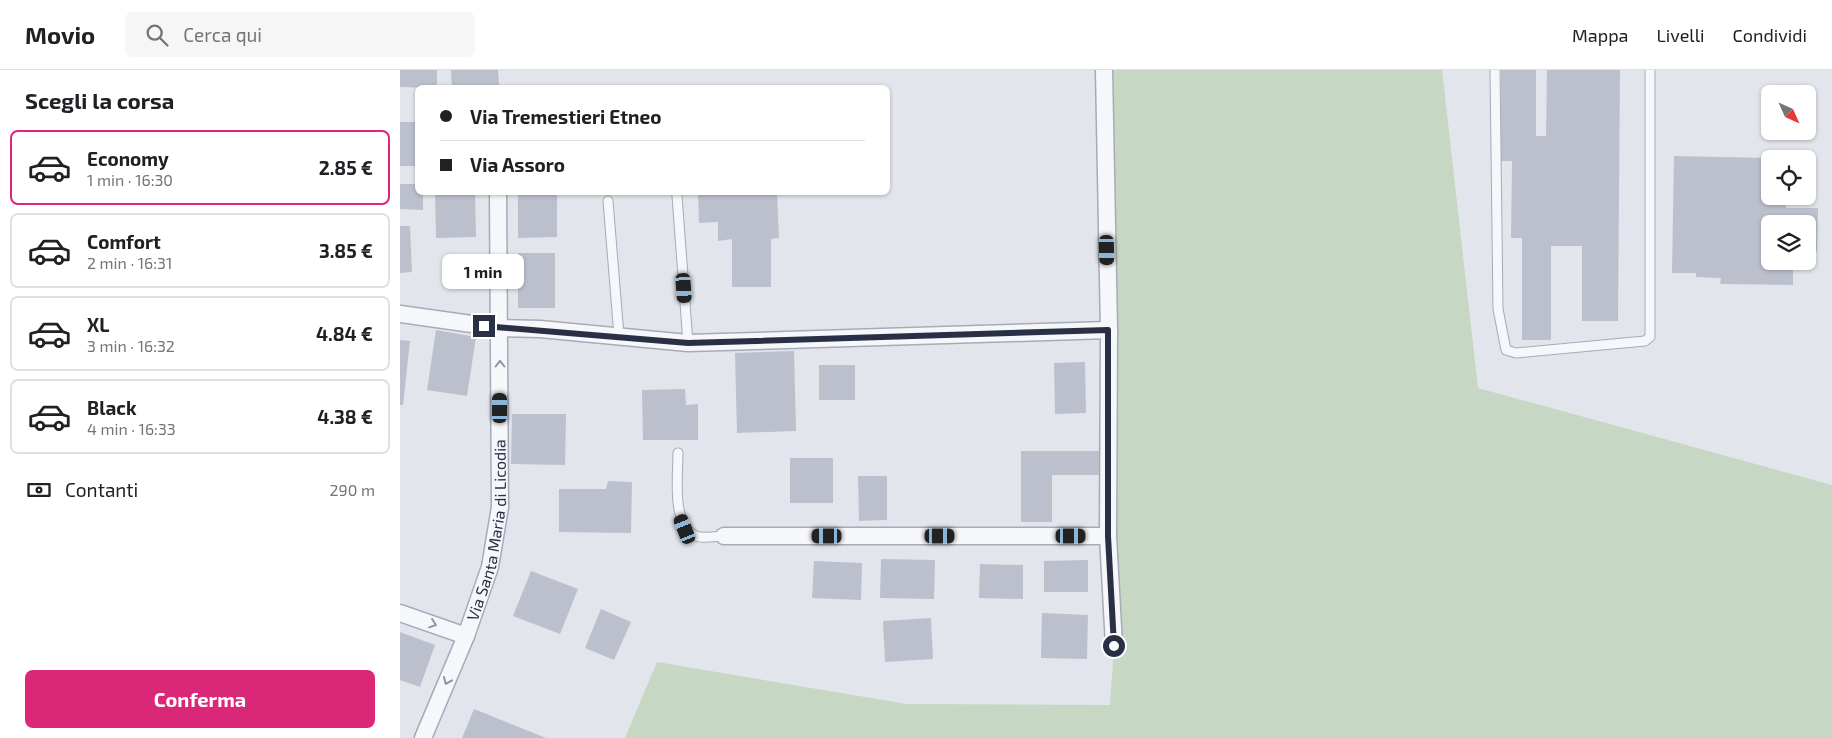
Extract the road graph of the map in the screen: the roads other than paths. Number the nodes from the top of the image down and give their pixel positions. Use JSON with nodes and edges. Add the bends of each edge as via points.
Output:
{"nodes":[{"id":1,"x":1104,"y":70,"type":"edge"},
{"id":2,"x":1495,"y":70,"type":"edge"},
{"id":3,"x":1650,"y":70,"type":"edge"},
{"id":4,"x":498,"y":195,"type":"edge"},
{"id":5,"x":677,"y":196,"type":"dead end"},
{"id":6,"x":608,"y":201,"type":"dead end"},
{"id":7,"x":400,"y":314,"type":"edge"},
{"id":8,"x":500,"y":328,"type":"junction"},
{"id":9,"x":1108,"y":330,"type":"junction"},
{"id":10,"x":619,"y":336,"type":"junction"},
{"id":11,"x":688,"y":343,"type":"junction"},
{"id":12,"x":678,"y":453,"type":"dead end"},
{"id":13,"x":724,"y":536,"type":"joint"},
{"id":14,"x":1108,"y":536,"type":"junction"},
{"id":15,"x":400,"y":613,"type":"edge"},
{"id":16,"x":466,"y":636,"type":"junction"},
{"id":17,"x":1114,"y":646,"type":"dead end"},
{"id":18,"x":423,"y":738,"type":"edge"}],
"edges":[{"from":1,"to":9,"type":"street"},
{"from":2,"to":3,"type":"lane","via":[[1498,309],[1506,350],[1516,352],[1645,341],[1650,337]]},
{"from":4,"to":8,"type":"street","name":"Via Santa Maria di Licodia"},
{"from":5,"to":11,"type":"lane"},
{"from":6,"to":10,"type":"lane"},
{"from":7,"to":8,"type":"street"},
{"from":8,"to":10,"type":"street"},
{"from":16,"to":8,"type":"street","name":"Via Santa Maria di Licodia","one_way":true,"via":[[490,567],[500,507]]},
{"from":9,"to":11,"type":"street"},
{"from":9,"to":14,"type":"street"},
{"from":10,"to":11,"type":"street"},
{"from":12,"to":13,"type":"lane","via":[[678,511],[685,529],[698,537]]},
{"from":13,"to":14,"type":"street"},
{"from":14,"to":17,"type":"street"},
{"from":15,"to":16,"type":"street","one_way":true},
{"from":16,"to":18,"type":"street","name":"Via Santa Maria di Licodia","one_way":true}]}
